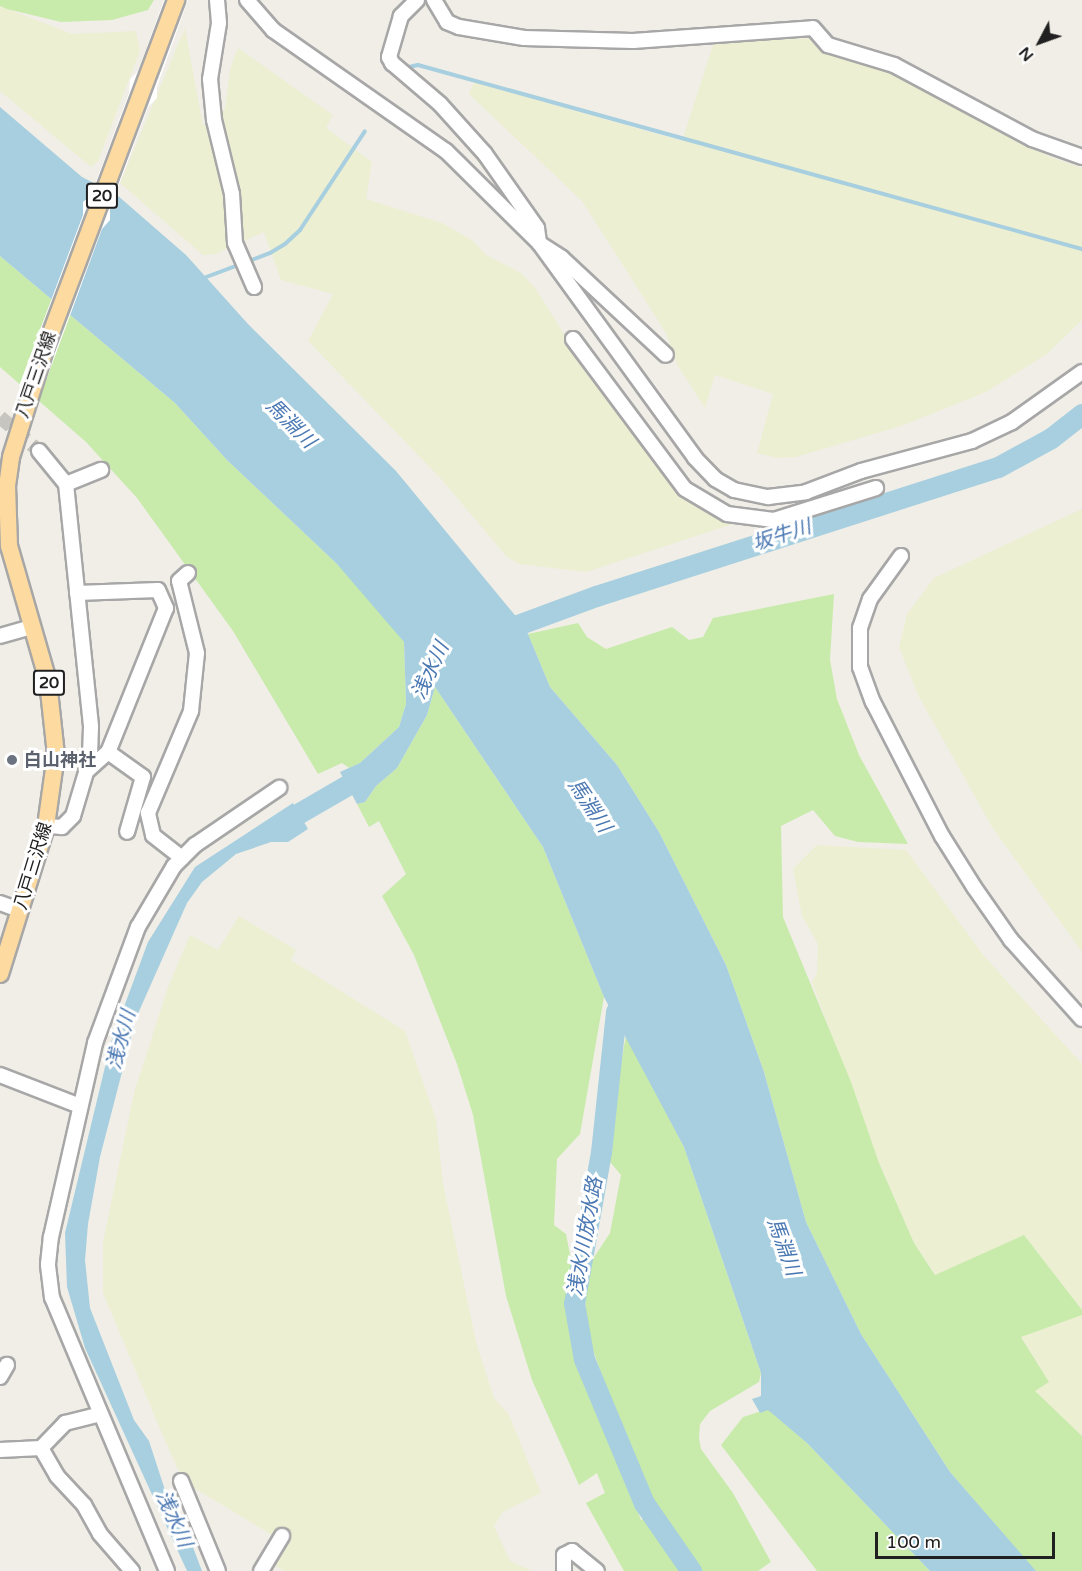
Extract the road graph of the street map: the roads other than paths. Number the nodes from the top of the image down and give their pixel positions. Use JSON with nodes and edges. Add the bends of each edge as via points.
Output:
{"nodes":[{"id":1,"x":176,"y":0,"type":"edge"},
{"id":2,"x":216,"y":0,"type":"edge"},
{"id":3,"x":247,"y":0,"type":"edge"},
{"id":4,"x":417,"y":0,"type":"edge"},
{"id":5,"x":434,"y":0,"type":"edge"},
{"id":6,"x":1082,"y":157,"type":"edge"},
{"id":7,"x":539,"y":243,"type":"junction"},
{"id":8,"x":254,"y":287,"type":"dead end"},
{"id":9,"x":573,"y":339,"type":"dead end"},
{"id":10,"x":666,"y":355,"type":"dead end"},
{"id":11,"x":1082,"y":372,"type":"edge"},
{"id":12,"x":39,"y":451,"type":"tunnel mouth"},
{"id":13,"x":101,"y":470,"type":"dead end"},
{"id":14,"x":66,"y":484,"type":"junction"},
{"id":15,"x":876,"y":488,"type":"dead end"},
{"id":16,"x":901,"y":556,"type":"dead end"},
{"id":17,"x":188,"y":573,"type":"dead end"},
{"id":18,"x":77,"y":593,"type":"junction"},
{"id":19,"x":32,"y":627,"type":"junction"},
{"id":20,"x":0,"y":636,"type":"edge"},
{"id":21,"x":108,"y":752,"type":"junction"},
{"id":22,"x":88,"y":770,"type":"junction"},
{"id":23,"x":279,"y":789,"type":"dead end"},
{"id":24,"x":46,"y":825,"type":"junction"},
{"id":25,"x":127,"y":832,"type":"dead end"},
{"id":26,"x":182,"y":858,"type":"junction"},
{"id":27,"x":0,"y":903,"type":"edge"},
{"id":28,"x":19,"y":910,"type":"junction"},
{"id":29,"x":0,"y":974,"type":"edge"},
{"id":30,"x":1082,"y":1018,"type":"edge"},
{"id":31,"x":0,"y":1075,"type":"edge"},
{"id":32,"x":80,"y":1106,"type":"junction"},
{"id":33,"x":98,"y":1415,"type":"junction"},
{"id":34,"x":40,"y":1448,"type":"junction"},
{"id":35,"x":0,"y":1450,"type":"edge"},
{"id":36,"x":181,"y":1481,"type":"dead end"},
{"id":37,"x":282,"y":1536,"type":"dead end"},
{"id":38,"x":132,"y":1571,"type":"edge"},
{"id":39,"x":167,"y":1571,"type":"edge"},
{"id":40,"x":218,"y":1571,"type":"edge"},
{"id":41,"x":261,"y":1571,"type":"edge"},
{"id":42,"x":564,"y":1571,"type":"edge"},
{"id":43,"x":597,"y":1571,"type":"edge"}],
"edges":[{"from":1,"to":19,"type":"main road","name":"八戸三沢線","number":"20","via":[[30,393],[11,457],[9,546]]},
{"from":2,"to":8,"type":"street","via":[[219,23],[210,79],[214,120],[232,194],[234,243]]},
{"from":3,"to":7,"type":"street","via":[[273,30],[446,151]]},
{"from":4,"to":7,"type":"street","via":[[401,16],[389,57],[392,63],[440,104],[485,154],[537,228]]},
{"from":5,"to":6,"type":"street","via":[[447,22],[524,38],[633,41],[813,28],[828,45],[894,65],[1032,139]]},
{"from":7,"to":10,"type":"street","via":[[562,258]]},
{"from":7,"to":11,"type":"street","via":[[695,458],[715,479],[734,490],[768,497],[806,492],[861,471],[972,441],[1012,422]]},
{"from":9,"to":15,"type":"street","via":[[685,489],[727,514],[774,520]]},
{"from":12,"to":14,"type":"street"},
{"from":13,"to":14,"type":"street"},
{"from":14,"to":18,"type":"street"},
{"from":16,"to":30,"type":"street","via":[[870,599],[860,628],[860,667],[873,702],[942,836],[974,887],[1011,940]]},
{"from":17,"to":26,"type":"street","via":[[179,581],[197,653],[191,711],[148,813],[153,835]]},
{"from":18,"to":21,"type":"street","via":[[158,590],[166,608]]},
{"from":18,"to":22,"type":"street","via":[[91,728]]},
{"from":19,"to":20,"type":"street"},
{"from":19,"to":24,"type":"main road","name":"八戸三沢線","number":"20","via":[[55,717],[56,755]]},
{"from":21,"to":22,"type":"street"},
{"from":21,"to":25,"type":"street","via":[[142,777]]},
{"from":22,"to":24,"type":"street","via":[[73,816],[62,827]]},
{"from":23,"to":26,"type":"street"},
{"from":24,"to":28,"type":"main road","name":"八戸三沢線","number":"20"},
{"from":26,"to":32,"type":"street","via":[[158,889],[114,986]]},
{"from":27,"to":28,"type":"street"},
{"from":28,"to":29,"type":"main road","name":"八戸三沢線","number":"20"},
{"from":31,"to":32,"type":"street"},
{"from":32,"to":33,"type":"street","via":[[48,1264],[52,1298]]},
{"from":33,"to":34,"type":"street","via":[[65,1423]]},
{"from":33,"to":39,"type":"street"},
{"from":34,"to":35,"type":"street"},
{"from":34,"to":38,"type":"street","via":[[57,1476],[84,1505],[100,1534]]},
{"from":36,"to":40,"type":"street"},
{"from":37,"to":41,"type":"street"},
{"from":42,"to":43,"type":"street","via":[[564,1555],[572,1551]]}]}
